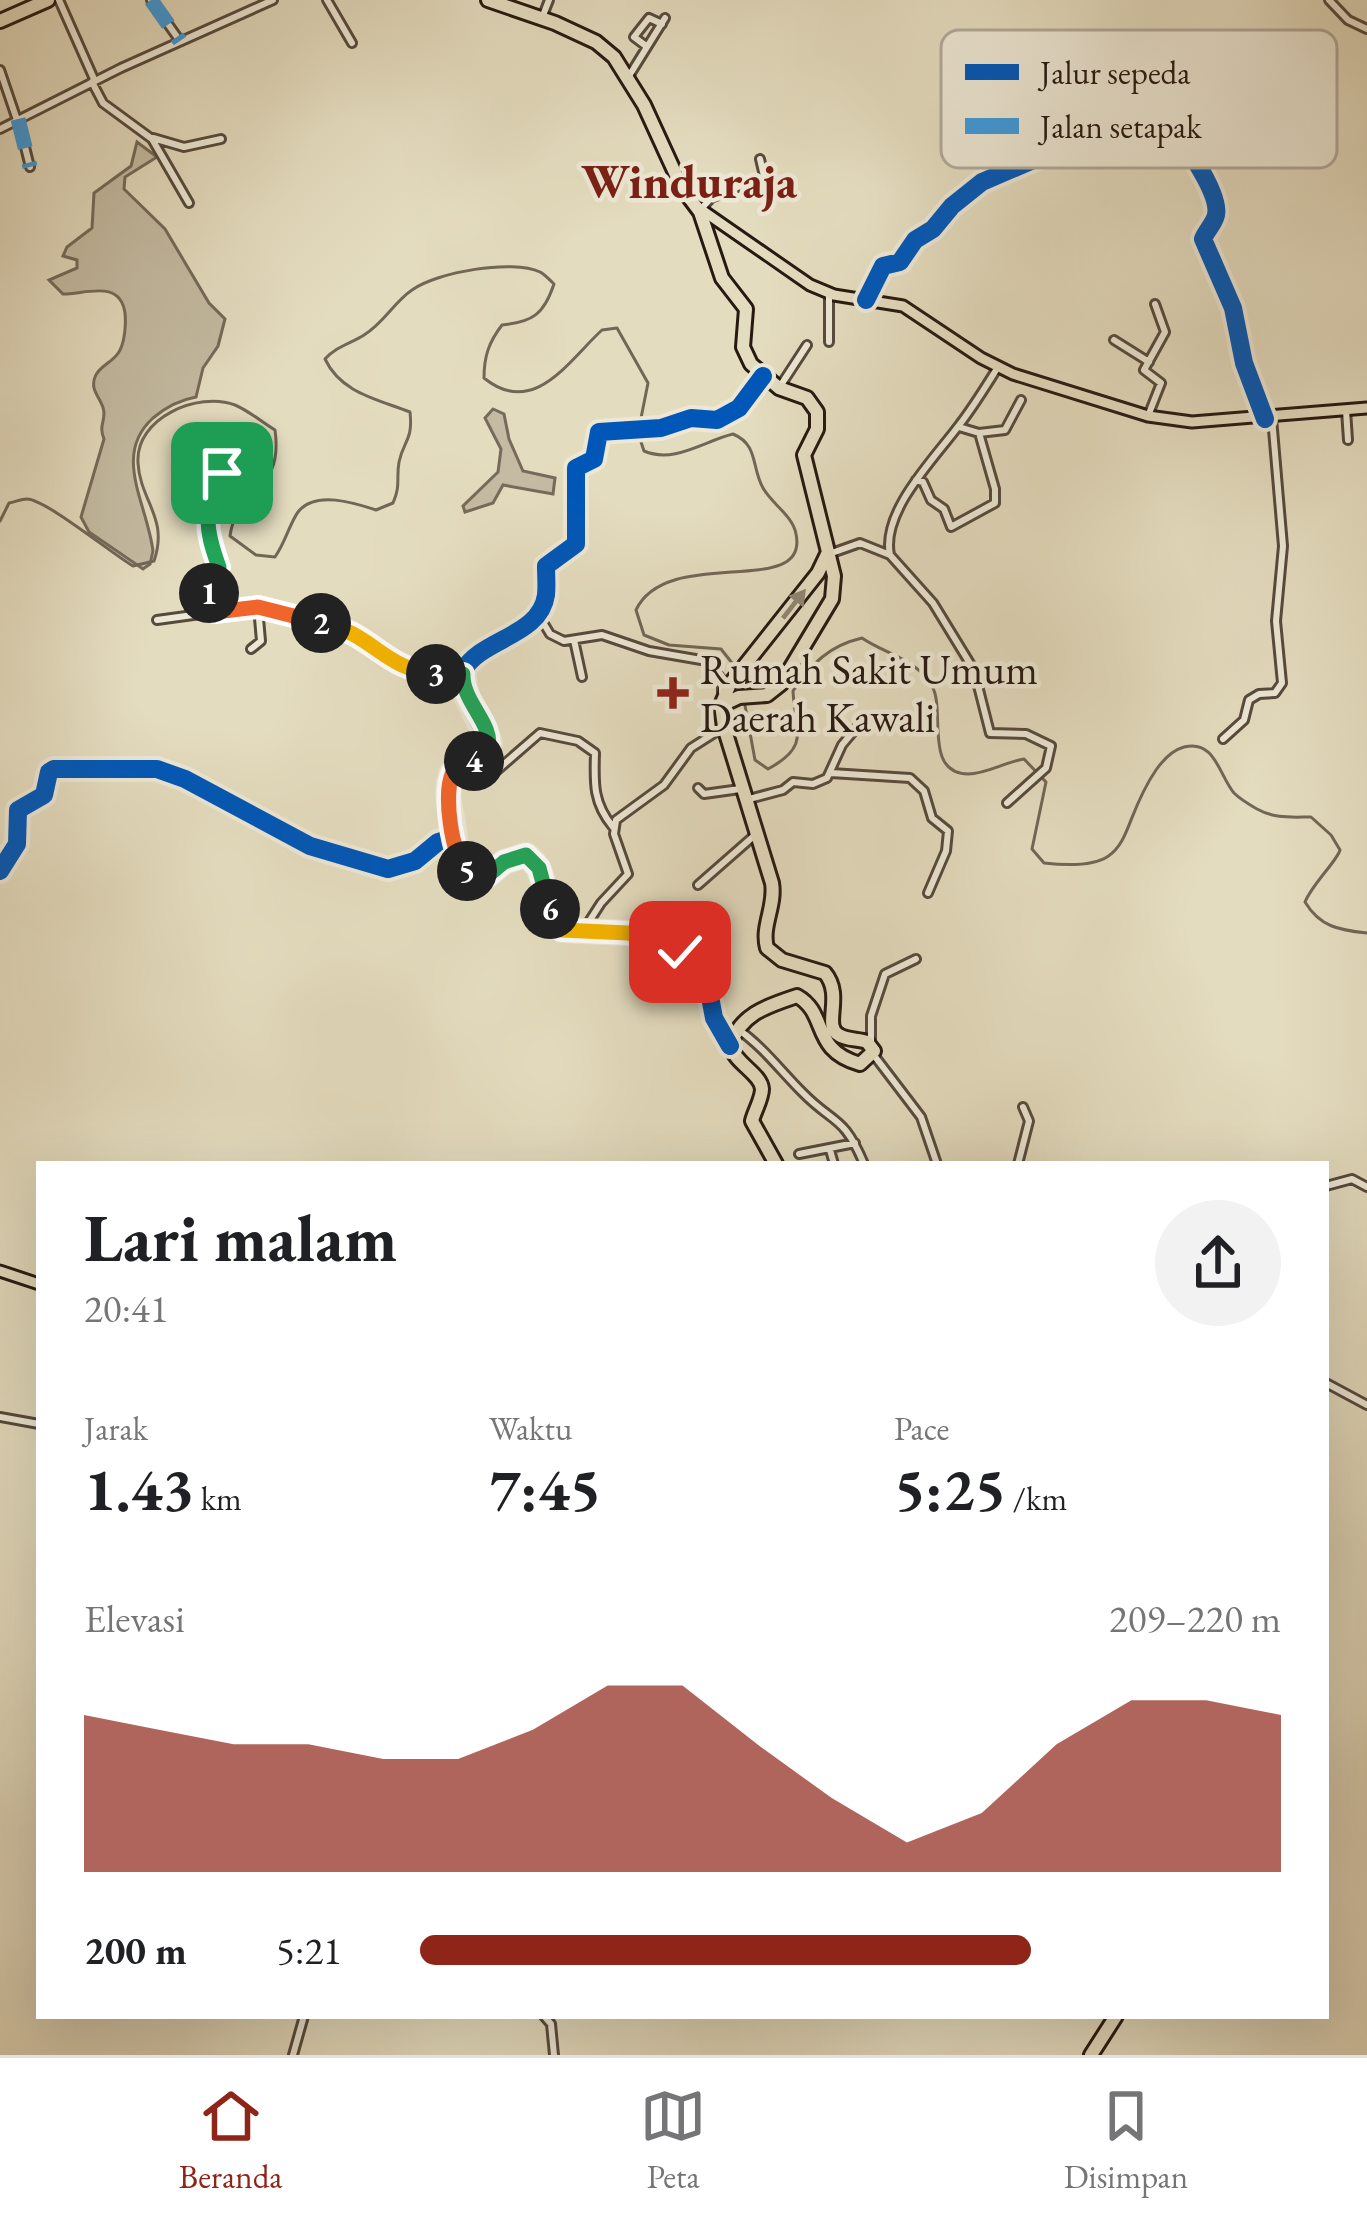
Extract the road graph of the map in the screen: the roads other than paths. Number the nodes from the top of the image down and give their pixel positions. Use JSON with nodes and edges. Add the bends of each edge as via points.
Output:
{"nodes":[{"id":1,"x":48,"y":0,"type":"edge"},
{"id":2,"x":59,"y":0,"type":"edge"},
{"id":3,"x":151,"y":0,"type":"edge"},
{"id":4,"x":273,"y":0,"type":"edge"},
{"id":5,"x":327,"y":0,"type":"edge"},
{"id":6,"x":488,"y":0,"type":"edge"},
{"id":7,"x":549,"y":0,"type":"edge"},
{"id":8,"x":1329,"y":0,"type":"edge"},
{"id":9,"x":542,"y":18,"type":"junction"},
{"id":10,"x":0,"y":21,"type":"edge"},
{"id":11,"x":1367,"y":29,"type":"edge"},
{"id":12,"x":179,"y":41,"type":"junction"},
{"id":13,"x":352,"y":43,"type":"dead end"},
{"id":14,"x":647,"y":47,"type":"junction"},
{"id":15,"x":0,"y":70,"type":"edge"},
{"id":16,"x":628,"y":78,"type":"junction"},
{"id":17,"x":93,"y":81,"type":"junction"},
{"id":18,"x":17,"y":120,"type":"junction"},
{"id":19,"x":0,"y":129,"type":"edge"},
{"id":20,"x":149,"y":136,"type":"junction"},
{"id":21,"x":221,"y":140,"type":"dead end"},
{"id":22,"x":760,"y":159,"type":"dead end"},
{"id":23,"x":30,"y":167,"type":"dead end"},
{"id":24,"x":1015,"y":168,"type":"edge"},
{"id":25,"x":1198,"y":168,"type":"edge"},
{"id":26,"x":189,"y":203,"type":"dead end"},
{"id":27,"x":699,"y":207,"type":"junction"},
{"id":28,"x":721,"y":220,"type":"junction"},
{"id":29,"x":706,"y":228,"type":"junction"},
{"id":30,"x":829,"y":293,"type":"junction"},
{"id":31,"x":866,"y":300,"type":"junction"},
{"id":32,"x":1154,"y":304,"type":"dead end"},
{"id":33,"x":1114,"y":340,"type":"dead end"},
{"id":34,"x":830,"y":342,"type":"dead end"},
{"id":35,"x":807,"y":346,"type":"dead end"},
{"id":36,"x":1148,"y":362,"type":"junction"},
{"id":37,"x":998,"y":367,"type":"junction"},
{"id":38,"x":763,"y":376,"type":"junction"},
{"id":39,"x":779,"y":388,"type":"junction"},
{"id":40,"x":1021,"y":400,"type":"dead end"},
{"id":41,"x":1367,"y":408,"type":"edge"},
{"id":42,"x":1346,"y":410,"type":"junction"},
{"id":43,"x":1148,"y":416,"type":"junction"},
{"id":44,"x":1269,"y":418,"type":"junction"},
{"id":45,"x":958,"y":427,"type":"junction"},
{"id":46,"x":979,"y":433,"type":"junction"},
{"id":47,"x":1348,"y":440,"type":"dead end"},
{"id":48,"x":222,"y":473,"type":"dead end"},
{"id":49,"x":916,"y":480,"type":"junction"},
{"id":50,"x":829,"y":553,"type":"junction"},
{"id":51,"x":890,"y":555,"type":"junction"},
{"id":52,"x":258,"y":607,"type":"junction"},
{"id":53,"x":215,"y":612,"type":"junction"},
{"id":54,"x":538,"y":614,"type":"junction"},
{"id":55,"x":157,"y":620,"type":"dead end"},
{"id":56,"x":574,"y":640,"type":"junction"},
{"id":57,"x":250,"y":649,"type":"dead end"},
{"id":58,"x":463,"y":674,"type":"junction"},
{"id":59,"x":582,"y":677,"type":"dead end"},
{"id":60,"x":722,"y":716,"type":"junction"},
{"id":61,"x":863,"y":720,"type":"dead end"},
{"id":62,"x":1223,"y":739,"type":"dead end"},
{"id":63,"x":482,"y":757,"type":"junction"},
{"id":64,"x":831,"y":773,"type":"junction"},
{"id":65,"x":698,"y":788,"type":"dead end"},
{"id":66,"x":746,"y":794,"type":"junction"},
{"id":67,"x":1007,"y":803,"type":"dead end"},
{"id":68,"x":613,"y":827,"type":"junction"},
{"id":69,"x":758,"y":832,"type":"junction"},
{"id":70,"x":454,"y":837,"type":"junction"},
{"id":71,"x":0,"y":871,"type":"edge"},
{"id":72,"x":698,"y":885,"type":"dead end"},
{"id":73,"x":928,"y":893,"type":"dead end"},
{"id":74,"x":583,"y":931,"type":"junction"},
{"id":75,"x":916,"y":959,"type":"dead end"},
{"id":76,"x":705,"y":976,"type":"junction"},
{"id":77,"x":665,"y":981,"type":"dead end"},
{"id":78,"x":736,"y":1028,"type":"junction"},
{"id":79,"x":730,"y":1046,"type":"junction"},
{"id":80,"x":872,"y":1050,"type":"junction"},
{"id":81,"x":1023,"y":1107,"type":"dead end"},
{"id":82,"x":855,"y":1142,"type":"junction"},
{"id":83,"x":830,"y":1150,"type":"junction"},
{"id":84,"x":800,"y":1154,"type":"dead end"},
{"id":85,"x":774,"y":1161,"type":"edge"},
{"id":86,"x":833,"y":1161,"type":"edge"},
{"id":87,"x":863,"y":1161,"type":"edge"},
{"id":88,"x":936,"y":1161,"type":"edge"},
{"id":89,"x":1019,"y":1161,"type":"edge"},
{"id":90,"x":1329,"y":1185,"type":"edge"},
{"id":91,"x":1367,"y":1187,"type":"edge"},
{"id":92,"x":0,"y":1271,"type":"edge"},
{"id":93,"x":36,"y":1284,"type":"edge"},
{"id":94,"x":1329,"y":1385,"type":"edge"},
{"id":95,"x":1367,"y":1405,"type":"edge"},
{"id":96,"x":0,"y":1417,"type":"edge"},
{"id":97,"x":36,"y":1423,"type":"edge"},
{"id":98,"x":303,"y":2019,"type":"edge"},
{"id":99,"x":547,"y":2019,"type":"edge"},
{"id":100,"x":1114,"y":2019,"type":"edge"},
{"id":101,"x":293,"y":2055,"type":"edge"},
{"id":102,"x":554,"y":2055,"type":"edge"},
{"id":103,"x":1091,"y":2055,"type":"edge"}],
"edges":[{"from":1,"to":10,"type":"highway"},
{"from":2,"to":17,"type":"street"},
{"from":3,"to":12,"type":"street"},
{"from":4,"to":12,"type":"street"},
{"from":5,"to":13,"type":"street"},
{"from":6,"to":9,"type":"highway"},
{"from":7,"to":9,"type":"street"},
{"from":8,"to":11,"type":"street"},
{"from":9,"to":16,"type":"highway","via":[[602,46]]},
{"from":12,"to":17,"type":"street"},
{"from":14,"to":14,"type":"street","via":[[634,38],[643,21],[663,21]]},
{"from":14,"to":16,"type":"street"},
{"from":15,"to":18,"type":"street"},
{"from":16,"to":27,"type":"highway"},
{"from":17,"to":18,"type":"street"},
{"from":17,"to":20,"type":"street","via":[[103,103]]},
{"from":18,"to":19,"type":"street"},
{"from":18,"to":23,"type":"street"},
{"from":20,"to":21,"type":"street","via":[[184,147]]},
{"from":20,"to":26,"type":"street"},
{"from":22,"to":27,"type":"street","via":[[764,176]]},
{"from":24,"to":31,"type":"street","via":[[982,182],[899,262],[882,267]]},
{"from":25,"to":44,"type":"street","via":[[1216,206],[1203,239]]},
{"from":27,"to":28,"type":"main road"},
{"from":27,"to":29,"type":"highway"},
{"from":28,"to":29,"type":"highway"},
{"from":28,"to":30,"type":"main road"},
{"from":29,"to":38,"type":"highway","via":[[717,266],[747,313],[747,358]]},
{"from":30,"to":31,"type":"main road"},
{"from":30,"to":34,"type":"street"},
{"from":31,"to":37,"type":"main road","via":[[903,306]]},
{"from":32,"to":36,"type":"street","via":[[1165,332]]},
{"from":33,"to":36,"type":"street"},
{"from":35,"to":39,"type":"street"},
{"from":36,"to":43,"type":"street","via":[[1145,373],[1161,382]]},
{"from":37,"to":43,"type":"main road"},
{"from":37,"to":45,"type":"street"},
{"from":38,"to":39,"type":"highway"},
{"from":38,"to":54,"type":"street","via":[[722,419],[602,430],[593,459],[576,467],[576,544],[547,566]]},
{"from":39,"to":50,"type":"highway","via":[[807,398],[817,412],[804,455]]},
{"from":40,"to":46,"type":"street","via":[[1007,428]]},
{"from":41,"to":42,"type":"main road"},
{"from":42,"to":44,"type":"main road"},
{"from":42,"to":47,"type":"street"},
{"from":43,"to":44,"type":"main road"},
{"from":44,"to":62,"type":"street","via":[[1283,535],[1276,621],[1282,683],[1249,700],[1244,720]]},
{"from":45,"to":46,"type":"street"},
{"from":45,"to":49,"type":"street"},
{"from":46,"to":49,"type":"street","via":[[995,503],[951,527]]},
{"from":48,"to":53,"type":"street","via":[[207,513],[219,567],[208,586]]},
{"from":49,"to":51,"type":"street","via":[[888,535]]},
{"from":50,"to":51,"type":"street","via":[[860,543]]},
{"from":60,"to":50,"type":"highway","one_way":true,"via":[[730,684]]},
{"from":50,"to":60,"type":"highway","via":[[833,583],[824,617],[788,676],[764,695],[739,697]]},
{"from":51,"to":67,"type":"street","via":[[933,603],[974,670],[988,730],[1049,743],[1041,773]]},
{"from":52,"to":53,"type":"street"},
{"from":52,"to":57,"type":"street","via":[[261,641]]},
{"from":52,"to":58,"type":"street","via":[[346,628],[403,668]]},
{"from":53,"to":55,"type":"street"},
{"from":54,"to":56,"type":"street","via":[[555,638]]},
{"from":54,"to":58,"type":"street","via":[[472,657]]},
{"from":56,"to":59,"type":"street"},
{"from":56,"to":60,"type":"street","via":[[602,635],[707,661],[722,680],[715,707]]},
{"from":58,"to":63,"type":"street","via":[[490,738]]},
{"from":60,"to":66,"type":"highway"},
{"from":60,"to":68,"type":"street","via":[[664,785]]},
{"from":61,"to":64,"type":"street"},
{"from":63,"to":68,"type":"street","via":[[494,773],[540,733],[585,745],[595,753],[593,786]]},
{"from":63,"to":70,"type":"street","via":[[450,776]]},
{"from":64,"to":66,"type":"street","via":[[820,782]]},
{"from":64,"to":73,"type":"street","via":[[902,776],[923,790],[932,818],[948,831]]},
{"from":65,"to":66,"type":"street"},
{"from":66,"to":69,"type":"highway"},
{"from":68,"to":74,"type":"street","via":[[628,874]]},
{"from":69,"to":72,"type":"street"},
{"from":69,"to":80,"type":"highway","via":[[774,892],[767,948],[782,961],[825,973],[835,988],[833,1031]]},
{"from":70,"to":71,"type":"street","via":[[386,868],[310,846],[157,769],[54,769],[44,795],[18,810],[17,844]]},
{"from":70,"to":74,"type":"street","via":[[457,860],[476,876],[516,856],[532,858],[555,924]]},
{"from":74,"to":76,"type":"street","via":[[628,933],[698,955]]},
{"from":75,"to":80,"type":"street","via":[[884,974],[871,1016]]},
{"from":76,"to":77,"type":"street"},
{"from":76,"to":79,"type":"street"},
{"from":78,"to":79,"type":"highway"},
{"from":78,"to":80,"type":"highway","via":[[797,996],[833,1050],[856,1063]]},
{"from":78,"to":82,"type":"street"},
{"from":79,"to":85,"type":"highway","via":[[760,1084],[752,1121]]},
{"from":80,"to":88,"type":"street","via":[[916,1109]]},
{"from":81,"to":89,"type":"street","via":[[1029,1121]]},
{"from":82,"to":83,"type":"street"},
{"from":82,"to":87,"type":"street"},
{"from":83,"to":84,"type":"street"},
{"from":83,"to":86,"type":"street"},
{"from":90,"to":91,"type":"street","via":[[1352,1179]]},
{"from":92,"to":93,"type":"main road"},
{"from":94,"to":95,"type":"street"},
{"from":96,"to":97,"type":"street"},
{"from":98,"to":101,"type":"street"},
{"from":99,"to":102,"type":"street"},
{"from":100,"to":103,"type":"highway"}]}
